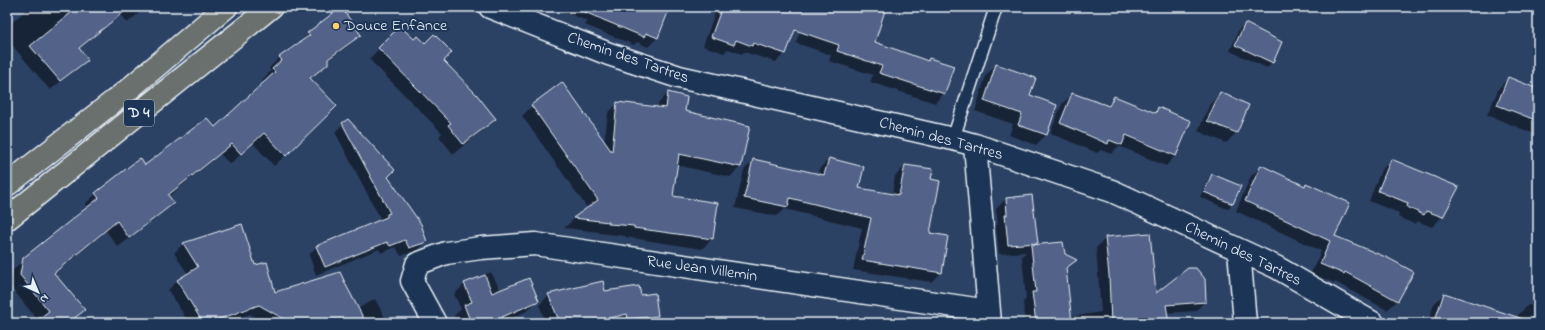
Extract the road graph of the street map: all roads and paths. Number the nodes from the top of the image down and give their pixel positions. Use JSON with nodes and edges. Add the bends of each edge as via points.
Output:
{"nodes":[{"id":1,"x":226,"y":7,"type":"edge"},
{"id":2,"x":271,"y":7,"type":"edge"},
{"id":3,"x":490,"y":7,"type":"edge"},
{"id":4,"x":996,"y":7,"type":"edge"},
{"id":5,"x":953,"y":139,"type":"junction"},
{"id":6,"x":975,"y":145,"type":"junction"},
{"id":7,"x":7,"y":185,"type":"edge"},
{"id":8,"x":7,"y":219,"type":"edge"},
{"id":9,"x":1238,"y":250,"type":"junction"},
{"id":10,"x":989,"y":317,"type":"edge"},
{"id":11,"x":435,"y":323,"type":"edge"},
{"id":12,"x":1244,"y":323,"type":"edge"},
{"id":13,"x":1373,"y":323,"type":"edge"}],
"edges":[{"from":1,"to":7,"type":"main road","number":"D 4","via":[[128,90]]},
{"from":2,"to":8,"type":"main road","number":"D 4"},
{"from":3,"to":5,"type":"street","name":"Chemin des Tartres","via":[[609,54],[679,77]]},
{"from":4,"to":5,"type":"lane"},
{"from":5,"to":6,"type":"street","name":"Chemin des Tartres"},
{"from":6,"to":9,"type":"street","name":"Chemin des Tartres","via":[[1112,191]]},
{"from":6,"to":10,"type":"street"},
{"from":9,"to":12,"type":"street"},
{"from":9,"to":13,"type":"street","name":"Chemin des Tartres","via":[[1276,268]]},
{"from":10,"to":11,"type":"street","name":"Rue Jean Villemin","via":[[535,244],[446,253],[417,264],[412,281]]}]}
